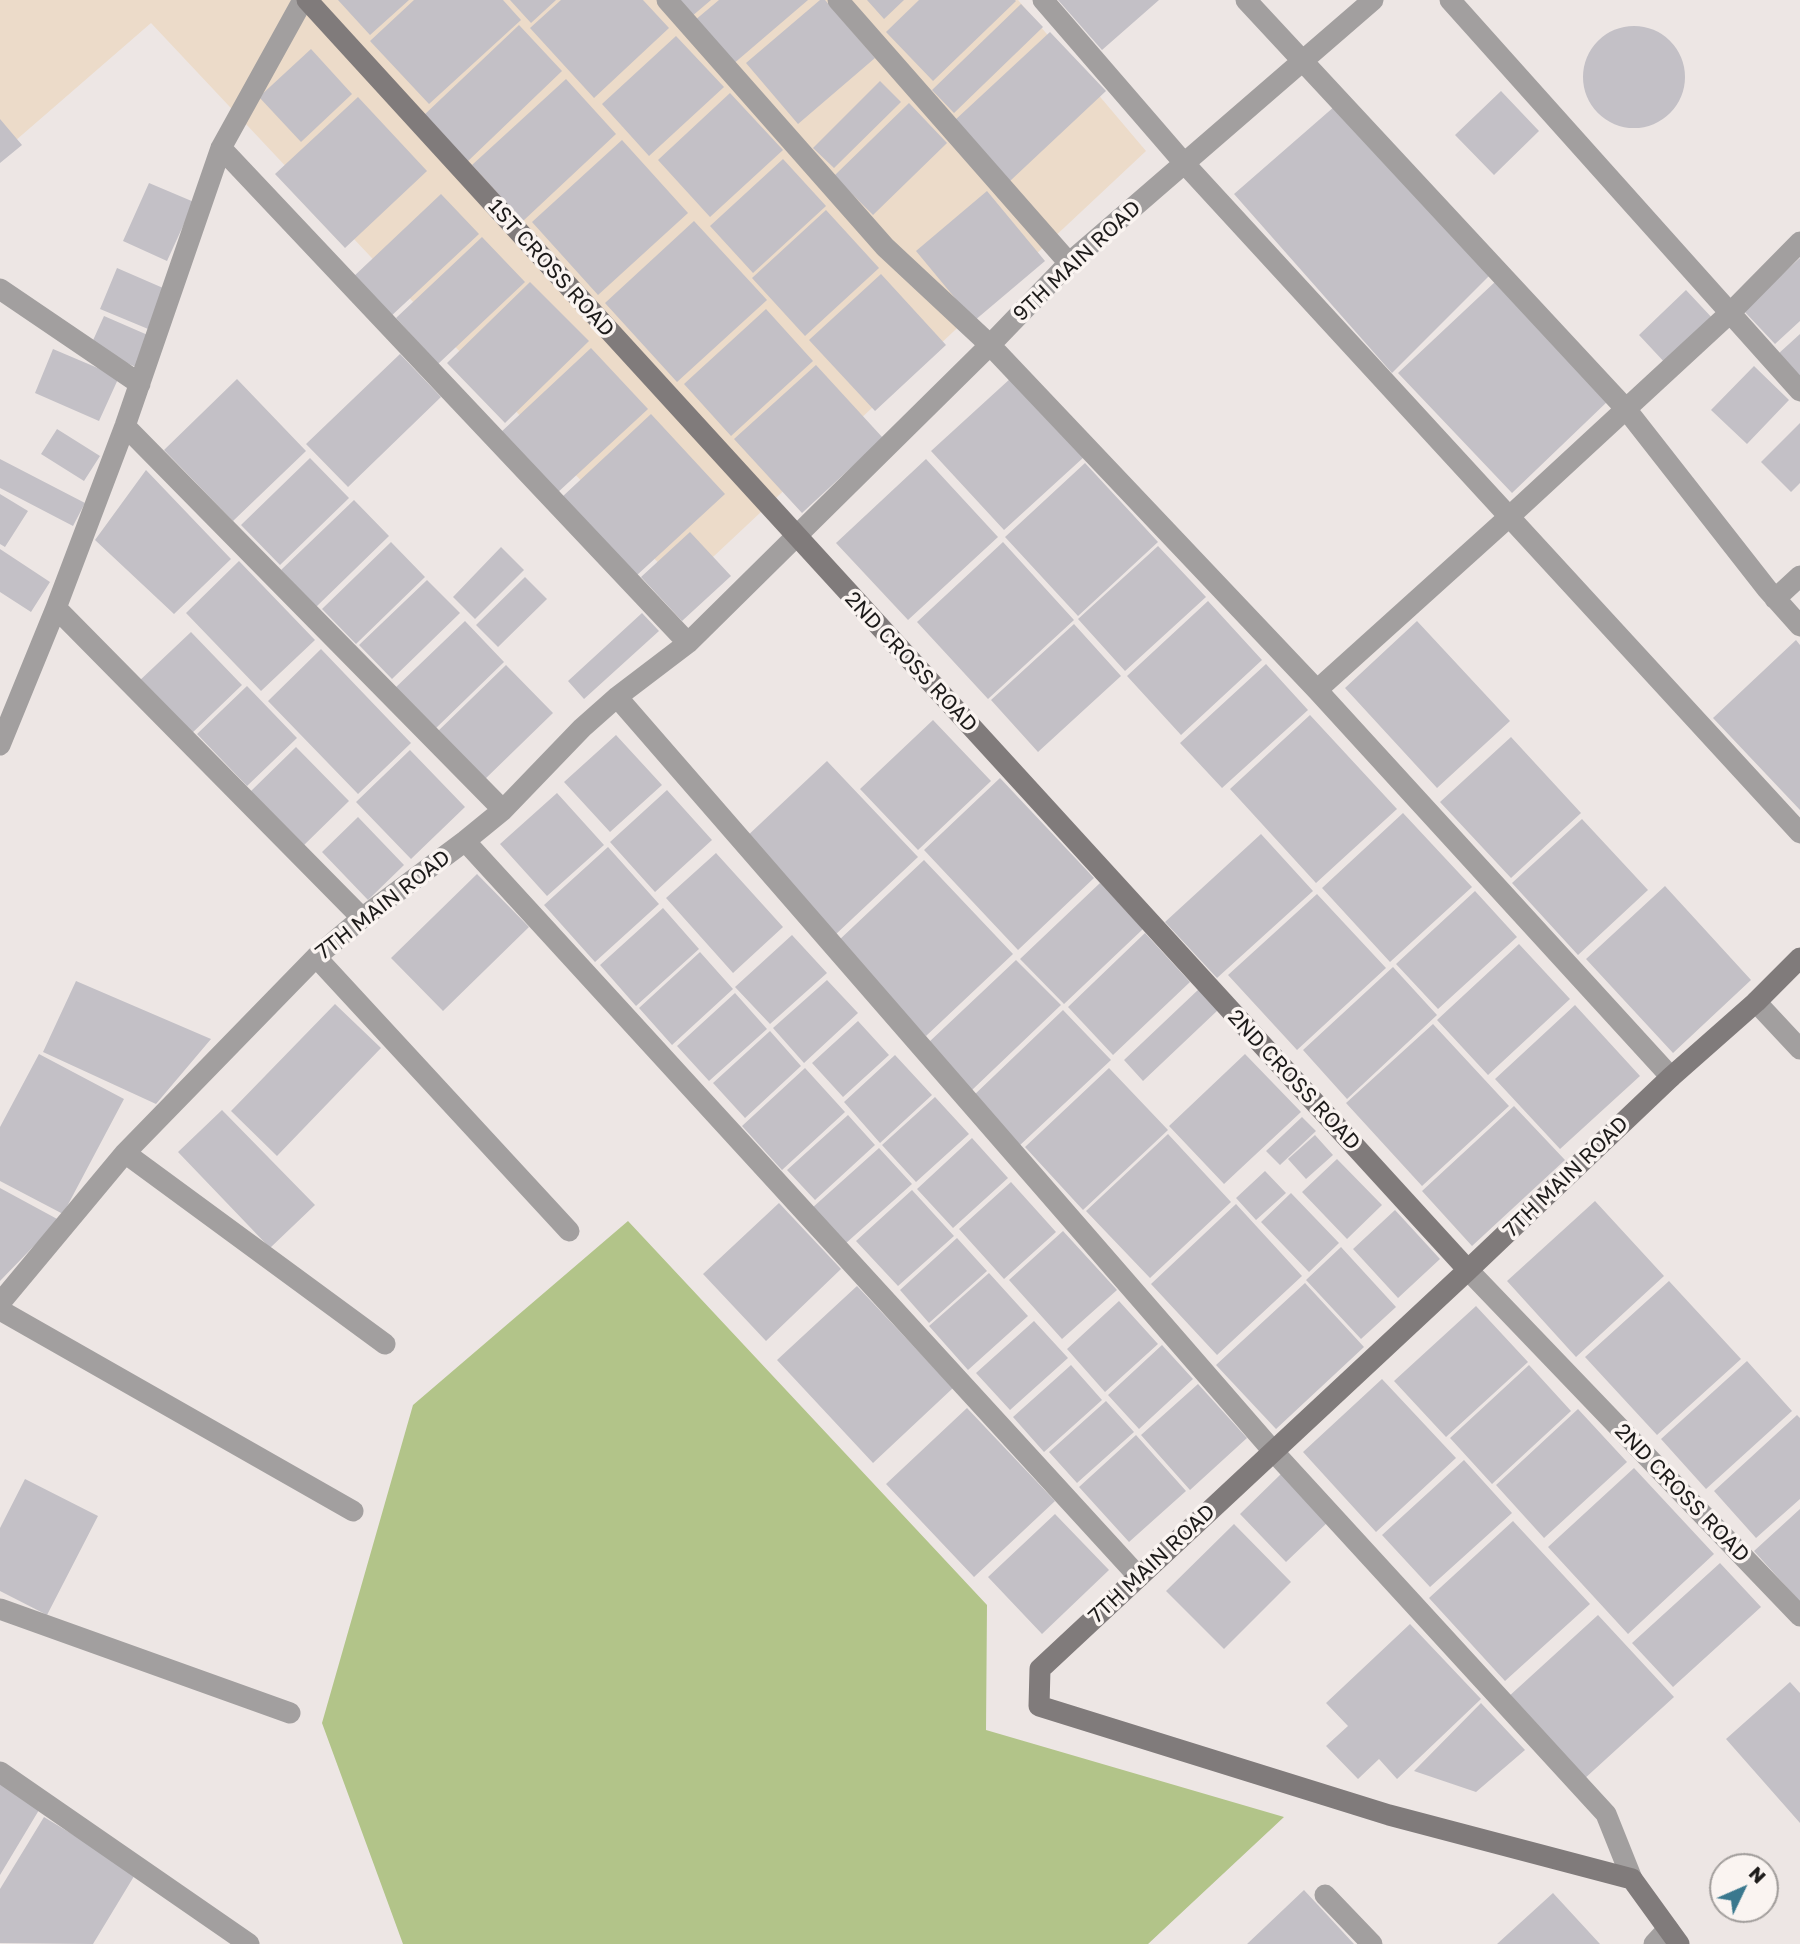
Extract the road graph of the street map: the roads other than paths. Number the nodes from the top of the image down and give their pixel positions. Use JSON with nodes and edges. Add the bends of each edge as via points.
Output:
{"nodes":[{"id":1,"x":305,"y":0,"type":"edge"},
{"id":2,"x":667,"y":0,"type":"edge"},
{"id":3,"x":838,"y":0,"type":"edge"},
{"id":4,"x":1043,"y":0,"type":"edge"},
{"id":5,"x":1246,"y":0,"type":"edge"},
{"id":6,"x":1373,"y":0,"type":"edge"},
{"id":7,"x":1450,"y":0,"type":"edge"},
{"id":8,"x":1302,"y":62,"type":"junction"},
{"id":9,"x":221,"y":148,"type":"junction"},
{"id":10,"x":1184,"y":163,"type":"junction"},
{"id":11,"x":1800,"y":242,"type":"edge"},
{"id":12,"x":1069,"y":262,"type":"junction"},
{"id":13,"x":0,"y":289,"type":"edge"},
{"id":14,"x":1731,"y":312,"type":"junction"},
{"id":15,"x":990,"y":345,"type":"junction"},
{"id":16,"x":140,"y":384,"type":"junction"},
{"id":17,"x":1800,"y":391,"type":"edge"},
{"id":18,"x":1626,"y":409,"type":"junction"},
{"id":19,"x":125,"y":426,"type":"junction"},
{"id":20,"x":1510,"y":516,"type":"junction"},
{"id":21,"x":795,"y":537,"type":"junction"},
{"id":22,"x":1800,"y":576,"type":"edge"},
{"id":23,"x":1775,"y":599,"type":"junction"},
{"id":24,"x":56,"y":608,"type":"junction"},
{"id":25,"x":1800,"y":626,"type":"edge"},
{"id":26,"x":688,"y":643,"type":"junction"},
{"id":27,"x":1317,"y":690,"type":"junction"},
{"id":28,"x":617,"y":697,"type":"junction"},
{"id":29,"x":6,"y":713,"type":"edge"},
{"id":30,"x":0,"y":745,"type":"edge"},
{"id":31,"x":503,"y":810,"type":"junction"},
{"id":32,"x":1800,"y":833,"type":"edge"},
{"id":33,"x":465,"y":841,"type":"junction"},
{"id":34,"x":362,"y":918,"type":"junction"},
{"id":35,"x":316,"y":957,"type":"junction"},
{"id":36,"x":1800,"y":958,"type":"edge"},
{"id":37,"x":1756,"y":1002,"type":"junction"},
{"id":38,"x":1800,"y":1049,"type":"edge"},
{"id":39,"x":1671,"y":1077,"type":"junction"},
{"id":40,"x":125,"y":1153,"type":"junction"},
{"id":41,"x":569,"y":1231,"type":"dead end"},
{"id":42,"x":1468,"y":1270,"type":"junction"},
{"id":43,"x":0,"y":1303,"type":"edge"},
{"id":44,"x":0,"y":1310,"type":"edge"},
{"id":45,"x":385,"y":1344,"type":"dead end"},
{"id":46,"x":1273,"y":1451,"type":"junction"},
{"id":47,"x":353,"y":1511,"type":"dead end"},
{"id":48,"x":1139,"y":1577,"type":"junction"},
{"id":49,"x":0,"y":1609,"type":"edge"},
{"id":50,"x":1800,"y":1616,"type":"edge"},
{"id":51,"x":290,"y":1713,"type":"dead end"},
{"id":52,"x":0,"y":1772,"type":"edge"},
{"id":53,"x":1632,"y":1879,"type":"junction"},
{"id":54,"x":1325,"y":1895,"type":"dead end"},
{"id":55,"x":1667,"y":1939,"type":"edge"},
{"id":56,"x":249,"y":1944,"type":"edge"},
{"id":57,"x":1372,"y":1944,"type":"edge"}],
"edges":[{"from":1,"to":9,"type":"street"},
{"from":1,"to":21,"type":"street","name":"1ST CROSS ROAD"},
{"from":2,"to":15,"type":"street","via":[[885,247]]},
{"from":3,"to":12,"type":"street"},
{"from":4,"to":10,"type":"street"},
{"from":5,"to":8,"type":"street"},
{"from":6,"to":8,"type":"street","name":"9TH MAIN ROAD"},
{"from":7,"to":14,"type":"street"},
{"from":8,"to":10,"type":"street","name":"9TH MAIN ROAD"},
{"from":8,"to":18,"type":"street"},
{"from":9,"to":16,"type":"street"},
{"from":9,"to":26,"type":"street"},
{"from":10,"to":12,"type":"street","name":"9TH MAIN ROAD"},
{"from":10,"to":20,"type":"street"},
{"from":11,"to":14,"type":"street"},
{"from":12,"to":15,"type":"street","name":"9TH MAIN ROAD"},
{"from":13,"to":16,"type":"street"},
{"from":14,"to":17,"type":"street"},
{"from":14,"to":18,"type":"street"},
{"from":15,"to":21,"type":"street","name":"9TH MAIN ROAD"},
{"from":15,"to":27,"type":"street"},
{"from":16,"to":19,"type":"street"},
{"from":18,"to":20,"type":"street"},
{"from":18,"to":23,"type":"street"},
{"from":19,"to":24,"type":"street"},
{"from":19,"to":31,"type":"street"},
{"from":20,"to":27,"type":"street"},
{"from":20,"to":32,"type":"street"},
{"from":21,"to":26,"type":"street","name":"7TH MAIN ROAD"},
{"from":21,"to":42,"type":"street","name":"2ND CROSS ROAD"},
{"from":22,"to":23,"type":"street"},
{"from":23,"to":25,"type":"street"},
{"from":24,"to":29,"type":"street"},
{"from":24,"to":34,"type":"street"},
{"from":26,"to":28,"type":"street","name":"7TH MAIN ROAD"},
{"from":27,"to":39,"type":"street"},
{"from":28,"to":31,"type":"street","name":"7TH MAIN ROAD"},
{"from":28,"to":46,"type":"street"},
{"from":29,"to":30,"type":"street"},
{"from":31,"to":33,"type":"street","name":"7TH MAIN ROAD"},
{"from":33,"to":34,"type":"street","name":"7TH MAIN ROAD"},
{"from":33,"to":48,"type":"street"},
{"from":34,"to":35,"type":"street","name":"7TH MAIN ROAD"},
{"from":35,"to":40,"type":"street","name":"7TH MAIN ROAD"},
{"from":35,"to":41,"type":"street"},
{"from":36,"to":37,"type":"street","name":"7TH MAIN ROAD"},
{"from":37,"to":38,"type":"street"},
{"from":37,"to":39,"type":"street","name":"7TH MAIN ROAD"},
{"from":39,"to":42,"type":"street","name":"7TH MAIN ROAD"},
{"from":40,"to":43,"type":"street","name":"7TH MAIN ROAD"},
{"from":40,"to":45,"type":"street"},
{"from":42,"to":46,"type":"street","name":"7TH MAIN ROAD"},
{"from":42,"to":50,"type":"street","name":"2ND CROSS ROAD"},
{"from":44,"to":47,"type":"street"},
{"from":46,"to":48,"type":"street","name":"7TH MAIN ROAD"},
{"from":46,"to":53,"type":"street","via":[[1606,1814]]},
{"from":48,"to":53,"type":"street","name":"7TH MAIN ROAD","via":[[1040,1669],[1039,1706],[1389,1815]]},
{"from":49,"to":51,"type":"street"},
{"from":52,"to":56,"type":"street"},
{"from":53,"to":55,"type":"street"},
{"from":54,"to":57,"type":"street"}]}
